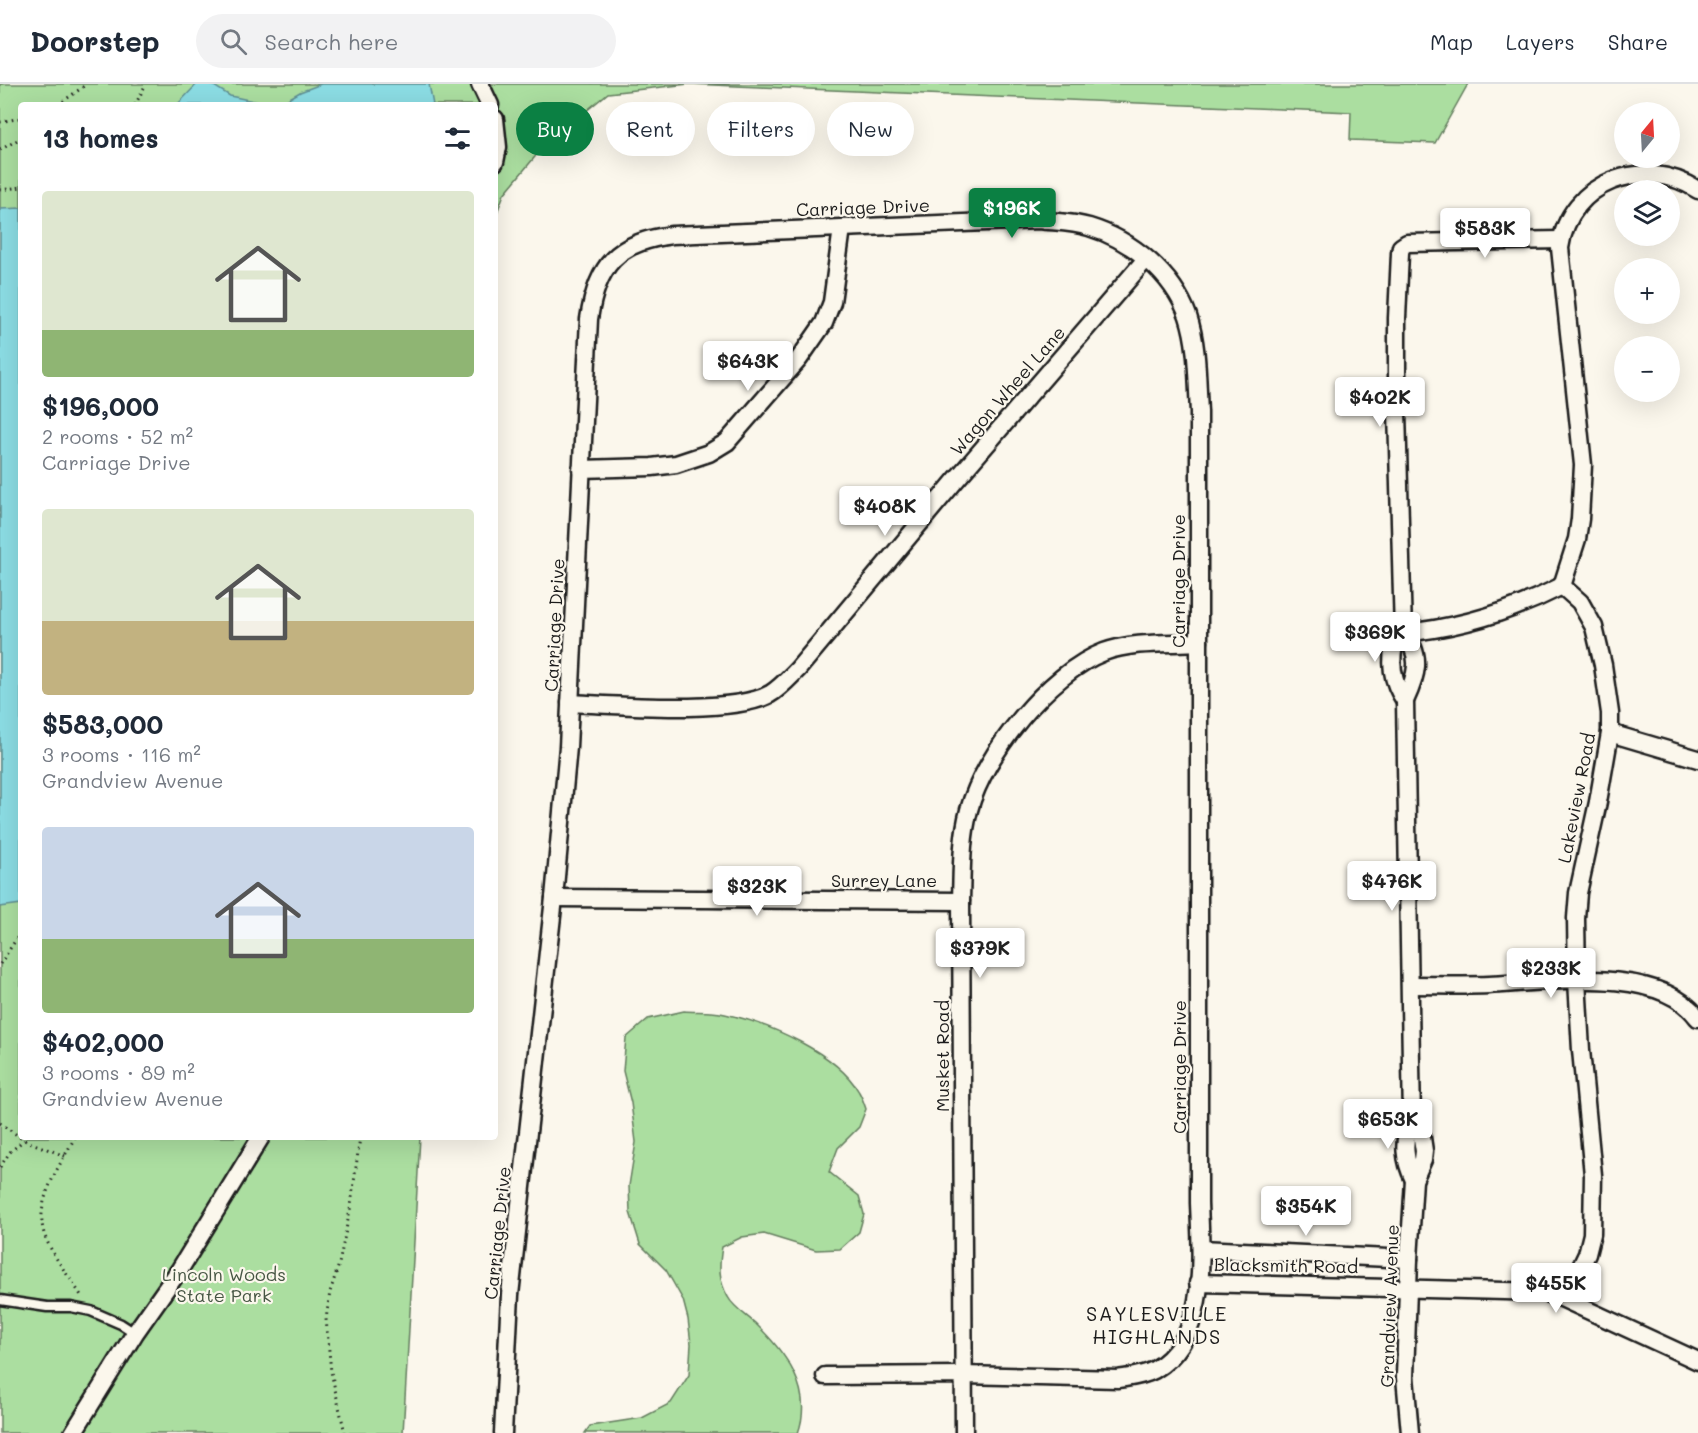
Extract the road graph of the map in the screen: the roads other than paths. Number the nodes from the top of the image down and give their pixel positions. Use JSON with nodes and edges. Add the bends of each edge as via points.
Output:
{"nodes":[{"id":1,"x":480,"y":84,"type":"edge"},
{"id":2,"x":489,"y":102,"type":"edge"},
{"id":3,"x":1698,"y":190,"type":"edge"},
{"id":4,"x":842,"y":228,"type":"junction"},
{"id":5,"x":1561,"y":240,"type":"junction"},
{"id":6,"x":1146,"y":259,"type":"junction"},
{"id":7,"x":581,"y":469,"type":"junction"},
{"id":8,"x":1562,"y":586,"type":"junction"},
{"id":9,"x":1403,"y":633,"type":"junction"},
{"id":10,"x":1199,"y":642,"type":"junction"},
{"id":11,"x":1405,"y":701,"type":"junction"},
{"id":12,"x":570,"y":703,"type":"junction"},
{"id":13,"x":1610,"y":733,"type":"junction"},
{"id":14,"x":1698,"y":759,"type":"edge"},
{"id":15,"x":554,"y":898,"type":"junction"},
{"id":16,"x":961,"y":901,"type":"junction"},
{"id":17,"x":1577,"y":980,"type":"junction"},
{"id":18,"x":1411,"y":985,"type":"junction"},
{"id":19,"x":1698,"y":1018,"type":"edge"},
{"id":20,"x":259,"y":1140,"type":"edge"},
{"id":21,"x":1201,"y":1249,"type":"junction"},
{"id":22,"x":1409,"y":1259,"type":"junction"},
{"id":23,"x":1198,"y":1283,"type":"junction"},
{"id":24,"x":1408,"y":1288,"type":"junction"},
{"id":25,"x":1557,"y":1296,"type":"junction"},
{"id":26,"x":0,"y":1300,"type":"edge"},
{"id":27,"x":135,"y":1333,"type":"junction"},
{"id":28,"x":1698,"y":1361,"type":"edge"},
{"id":29,"x":963,"y":1375,"type":"junction"},
{"id":30,"x":825,"y":1376,"type":"dead end"},
{"id":31,"x":73,"y":1433,"type":"edge"},
{"id":32,"x":503,"y":1433,"type":"edge"},
{"id":33,"x":964,"y":1433,"type":"edge"},
{"id":34,"x":1410,"y":1433,"type":"edge"}],
"edges":[{"from":1,"to":2,"type":"street"},
{"from":3,"to":5,"type":"street","via":[[1659,174],[1620,177],[1592,191],[1578,205],[1569,216]]},
{"from":4,"to":6,"type":"street","name":"Carriage Drive","via":[[1068,222],[1120,240]]},
{"from":4,"to":7,"type":"street","via":[[832,302],[824,323],[799,359],[727,442],[676,464]]},
{"from":4,"to":7,"type":"street","name":"Carriage Drive","via":[[654,237],[636,243],[609,262],[592,296]]},
{"from":5,"to":8,"type":"street","via":[[1583,465],[1579,529]]},
{"from":5,"to":9,"type":"street","name":"Grandview Avenue","via":[[1427,242],[1401,247],[1396,318]]},
{"from":6,"to":10,"type":"street","name":"Carriage Drive","via":[[1180,297],[1194,340],[1199,412]]},
{"from":6,"to":12,"type":"street","name":"Wagon Wheel Lane","via":[[798,669],[770,694],[715,706]]},
{"from":7,"to":12,"type":"street","name":"Carriage Drive"},
{"from":8,"to":9,"type":"street","via":[[1487,616]]},
{"from":8,"to":13,"type":"street","name":"Lakeview Road","via":[[1580,602],[1594,627],[1603,665]]},
{"from":9,"to":11,"type":"street","name":"Grandview Avenue","via":[[1414,646],[1416,665]]},
{"from":9,"to":11,"type":"street","name":"Grandview Avenue","via":[[1396,638],[1392,660],[1394,682]]},
{"from":10,"to":16,"type":"street","name":"Musket Road","via":[[1120,647],[1080,664],[1054,683],[984,770],[968,812]]},
{"from":10,"to":21,"type":"street","name":"Carriage Drive"},
{"from":11,"to":18,"type":"street","name":"Grandview Avenue"},
{"from":12,"to":15,"type":"street","name":"Carriage Drive"},
{"from":13,"to":14,"type":"street"},
{"from":13,"to":17,"type":"street","name":"Lakeview Road","via":[[1578,893]]},
{"from":15,"to":16,"type":"street","name":"Surrey Lane"},
{"from":15,"to":32,"type":"street","name":"Carriage Drive","via":[[510,1295]]},
{"from":16,"to":29,"type":"street","name":"Musket Road"},
{"from":17,"to":18,"type":"street"},
{"from":17,"to":19,"type":"street","via":[[1645,986],[1679,1000]]},
{"from":17,"to":25,"type":"street","name":"Lakeview Road","via":[[1593,1175],[1593,1222],[1581,1268]]},
{"from":18,"to":22,"type":"street","name":"Grandview Avenue","via":[[1412,1122],[1405,1148],[1414,1180]]},
{"from":20,"to":27,"type":"street","via":[[180,1269]]},
{"from":21,"to":22,"type":"street","name":"Blacksmith Road"},
{"from":21,"to":23,"type":"street","name":"Carriage Drive"},
{"from":22,"to":24,"type":"street","name":"Grandview Avenue"},
{"from":23,"to":24,"type":"street","name":"Blacksmith Road"},
{"from":23,"to":29,"type":"street","name":"Carriage Drive","via":[[1196,1310],[1185,1339],[1168,1360],[1153,1370],[1118,1379]]},
{"from":24,"to":25,"type":"street","name":"Blacksmith Road","via":[[1542,1292]]},
{"from":24,"to":34,"type":"street","name":"Grandview Avenue","via":[[1405,1377]]},
{"from":25,"to":28,"type":"street","name":"Blacksmith Road"},
{"from":26,"to":27,"type":"lane","via":[[91,1311]]},
{"from":27,"to":31,"type":"street"},
{"from":29,"to":30,"type":"street","name":"Carriage Drive"},
{"from":29,"to":33,"type":"street","name":"Musket Road"}]}
